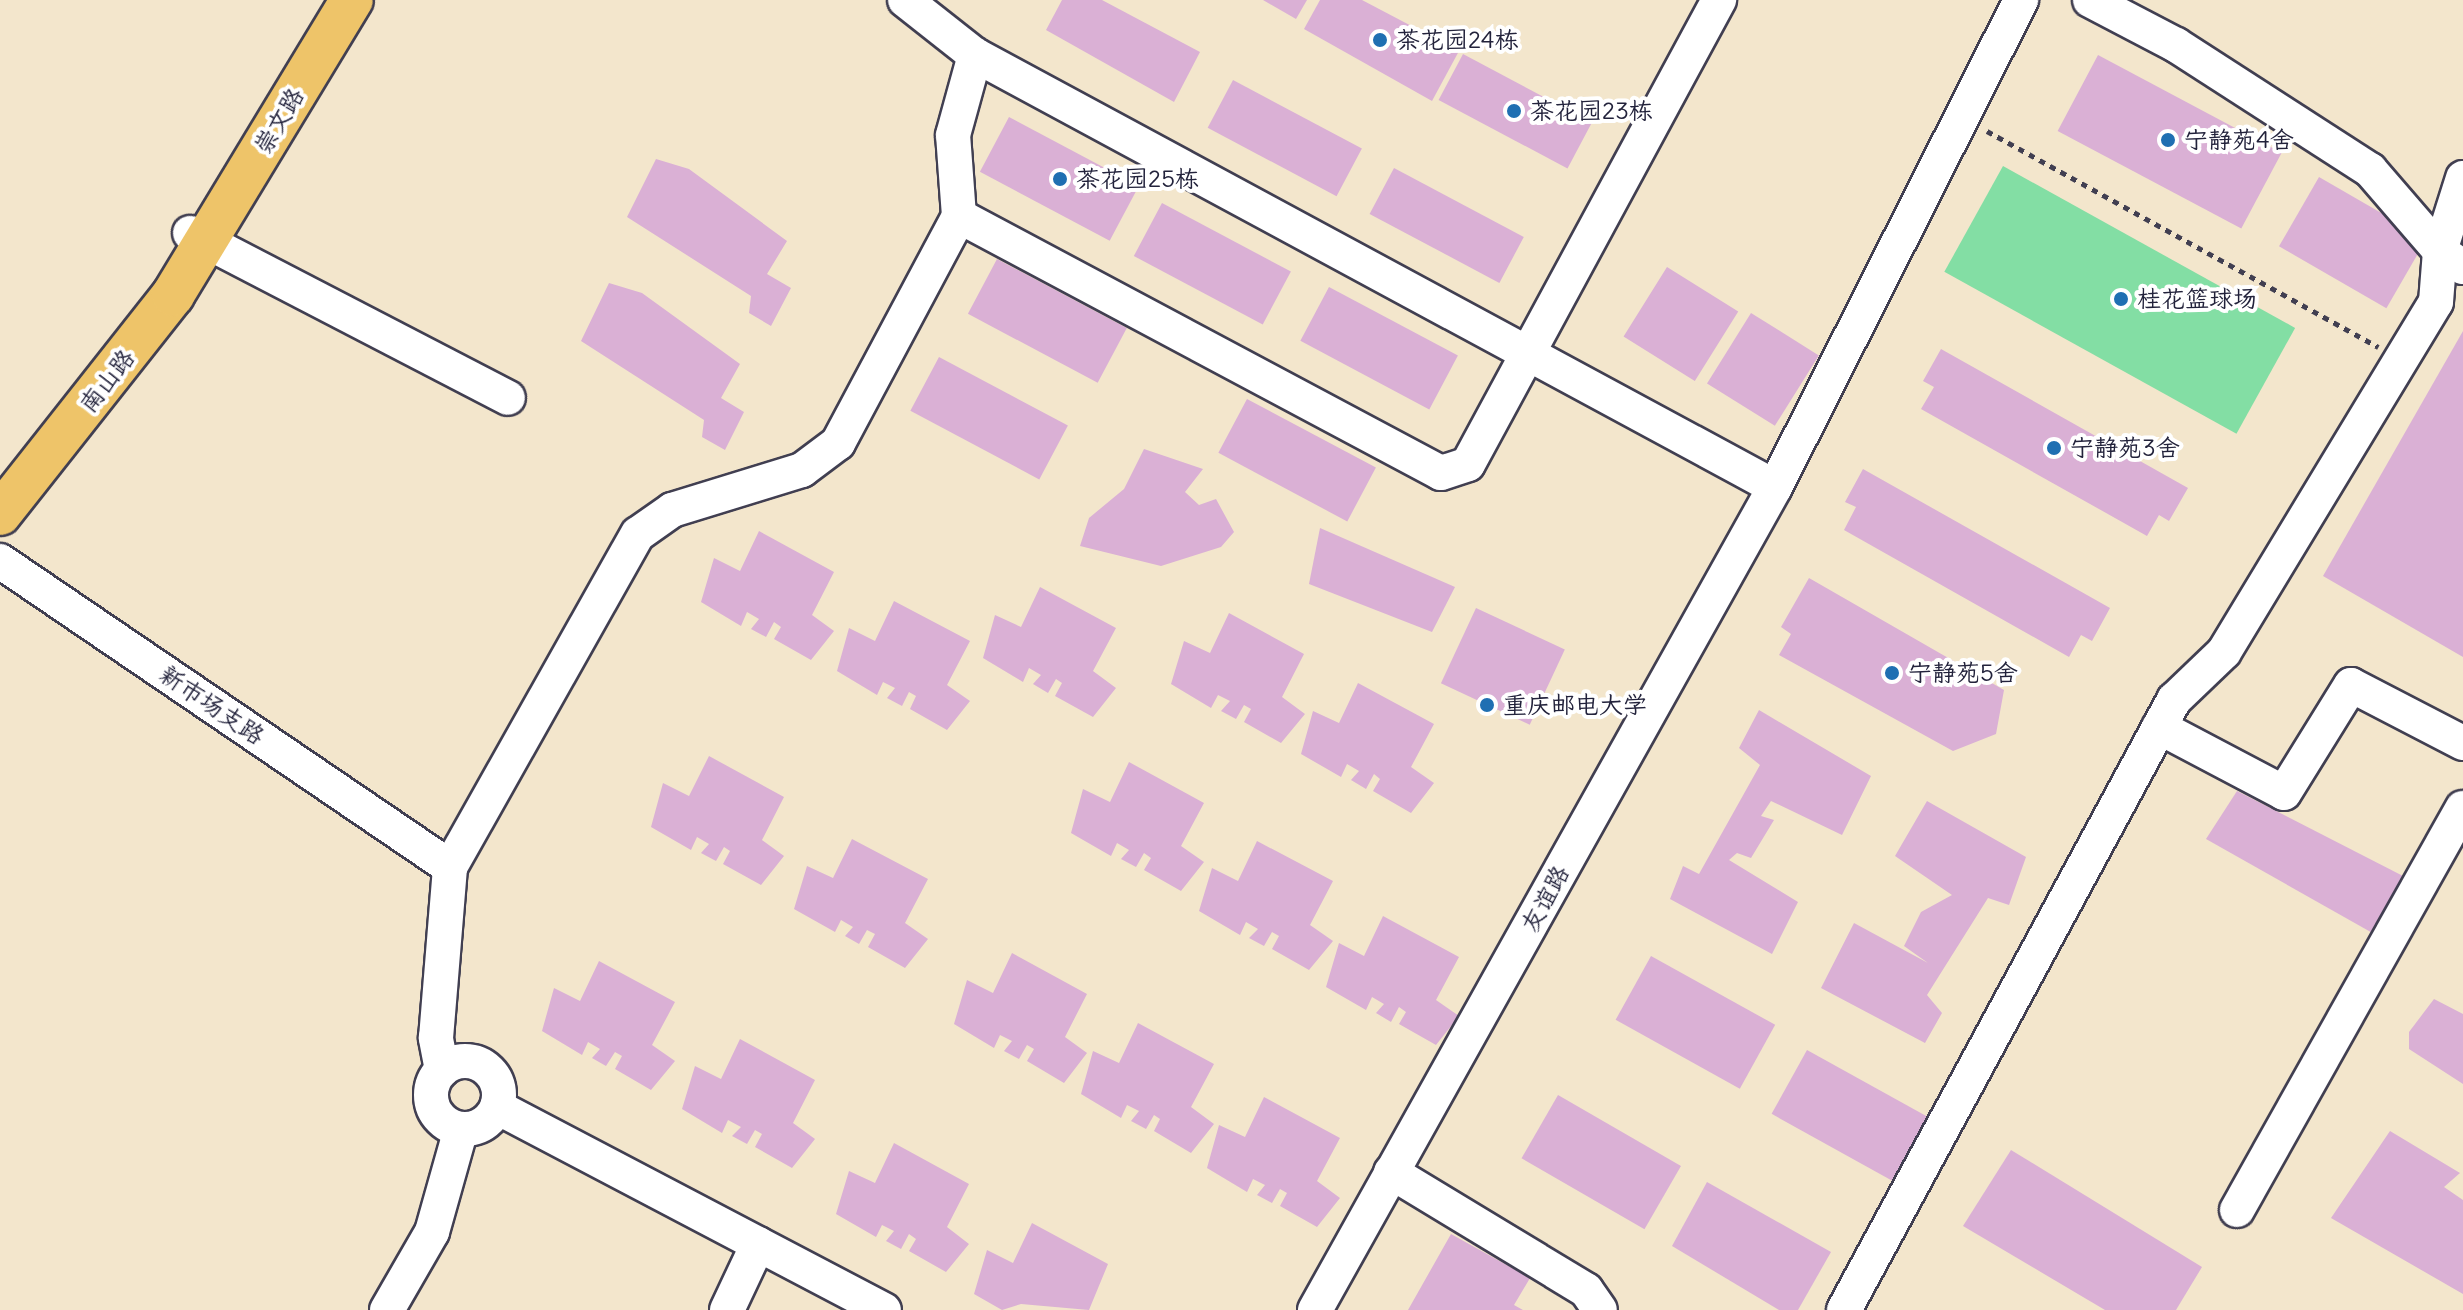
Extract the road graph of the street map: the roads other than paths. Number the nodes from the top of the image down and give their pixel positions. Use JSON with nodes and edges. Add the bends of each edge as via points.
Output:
{"nodes":[{"id":1,"x":332,"y":0,"type":"edge"},
{"id":2,"x":352,"y":0,"type":"edge"},
{"id":3,"x":905,"y":0,"type":"edge"},
{"id":4,"x":1719,"y":0,"type":"edge"},
{"id":5,"x":2021,"y":0,"type":"edge"},
{"id":6,"x":2090,"y":0,"type":"edge"},
{"id":7,"x":975,"y":55,"type":"junction"},
{"id":8,"x":2463,"y":178,"type":"edge"},
{"id":9,"x":959,"y":216,"type":"junction"},
{"id":10,"x":199,"y":237,"type":"junction"},
{"id":11,"x":2451,"y":259,"type":"edge"},
{"id":12,"x":1531,"y":352,"type":"junction"},
{"id":13,"x":508,"y":398,"type":"dead end"},
{"id":14,"x":0,"y":481,"type":"edge"},
{"id":15,"x":1775,"y":487,"type":"junction"},
{"id":16,"x":0,"y":514,"type":"edge"},
{"id":17,"x":0,"y":561,"type":"edge"},
{"id":18,"x":2159,"y":727,"type":"junction"},
{"id":19,"x":2463,"y":743,"type":"edge"},
{"id":20,"x":2463,"y":808,"type":"edge"},
{"id":21,"x":437,"y":858,"type":"junction"},
{"id":22,"x":442,"y":1070,"type":"junction"},
{"id":23,"x":497,"y":1107,"type":"junction"},
{"id":24,"x":461,"y":1129,"type":"junction"},
{"id":25,"x":1391,"y":1172,"type":"junction"},
{"id":26,"x":2237,"y":1210,"type":"dead end"},
{"id":27,"x":758,"y":1244,"type":"junction"},
{"id":28,"x":387,"y":1310,"type":"edge"},
{"id":29,"x":727,"y":1310,"type":"edge"},
{"id":30,"x":884,"y":1310,"type":"edge"},
{"id":31,"x":1315,"y":1310,"type":"edge"},
{"id":32,"x":1600,"y":1310,"type":"edge"},
{"id":33,"x":1844,"y":1310,"type":"edge"}],
"edges":[{"from":1,"to":10,"type":"main road","name":"崇文路"},
{"from":2,"to":10,"type":"main road","name":"崇文路"},
{"from":3,"to":7,"type":"street"},
{"from":4,"to":12,"type":"street"},
{"from":5,"to":15,"type":"street","name":"友谊路"},
{"from":6,"to":11,"type":"street","via":[[2176,45],[2370,170]]},
{"from":7,"to":9,"type":"street","via":[[953,135]]},
{"from":7,"to":12,"type":"street"},
{"from":8,"to":11,"type":"street"},
{"from":9,"to":12,"type":"street","via":[[1441,473],[1468,464]]},
{"from":9,"to":21,"type":"street","via":[[838,443],[802,470],[672,510],[638,534]]},
{"from":10,"to":13,"type":"street"},
{"from":10,"to":14,"type":"main road","name":"南山路"},
{"from":10,"to":16,"type":"main road","name":"南山路","via":[[131,352]]},
{"from":11,"to":18,"type":"street","via":[[2436,302],[2224,652],[2174,700]]},
{"from":12,"to":15,"type":"street"},
{"from":15,"to":25,"type":"street","name":"友谊路"},
{"from":17,"to":21,"type":"street","name":"新市场支路"},
{"from":18,"to":19,"type":"street","via":[[2284,793],[2351,685]]},
{"from":18,"to":33,"type":"street","via":[[1952,1121]]},
{"from":20,"to":26,"type":"street"},
{"from":21,"to":22,"type":"street","via":[[436,1038]]},
{"from":22,"to":23,"type":"street","via":[[463,1061],[484,1067],[497,1085]]},
{"from":22,"to":24,"type":"street","via":[[431,1089],[434,1111]]},
{"from":23,"to":24,"type":"street","via":[[483,1124]]},
{"from":23,"to":27,"type":"street"},
{"from":24,"to":28,"type":"street","via":[[432,1232]]},
{"from":25,"to":31,"type":"street","name":"友谊路"},
{"from":25,"to":32,"type":"street","via":[[1586,1290]]},
{"from":27,"to":29,"type":"street"},
{"from":27,"to":30,"type":"street"}]}
